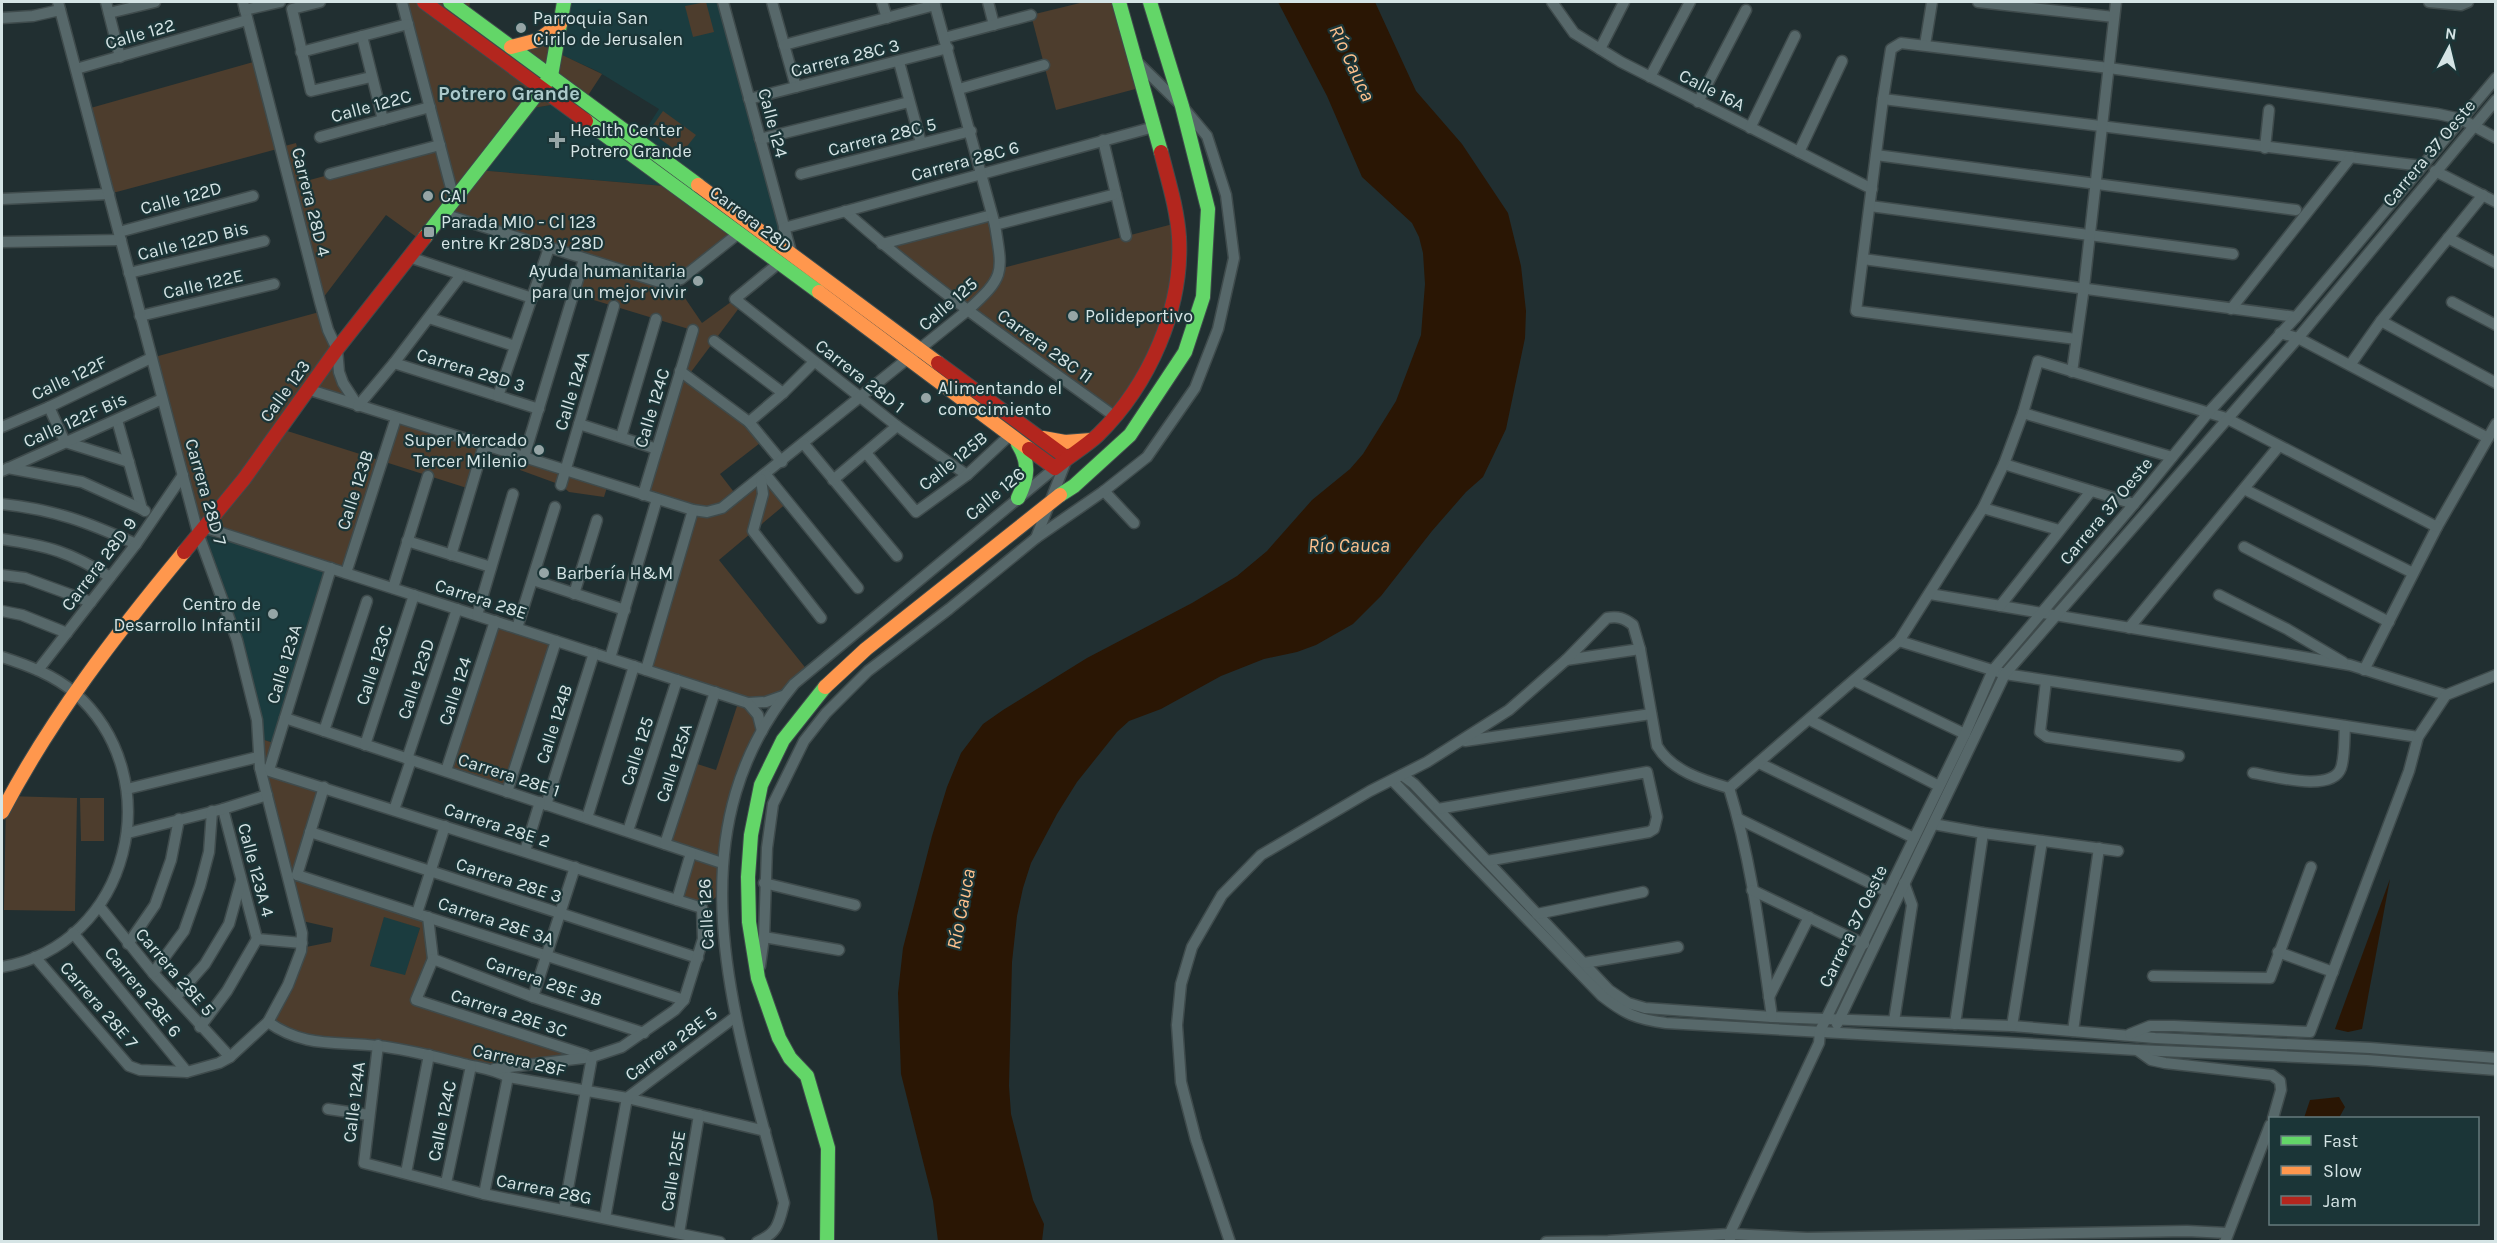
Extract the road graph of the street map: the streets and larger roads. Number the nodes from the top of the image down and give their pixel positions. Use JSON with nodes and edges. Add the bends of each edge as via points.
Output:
{"nodes":[{"id":1,"x":105,"y":2,"type":"edge"},
{"id":2,"x":155,"y":2,"type":"edge"},
{"id":3,"x":280,"y":2,"type":"edge"},
{"id":4,"x":320,"y":2,"type":"edge"},
{"id":5,"x":402,"y":2,"type":"edge"},
{"id":6,"x":424,"y":2,"type":"edge"},
{"id":7,"x":450,"y":2,"type":"edge"},
{"id":8,"x":564,"y":2,"type":"edge"},
{"id":9,"x":723,"y":2,"type":"edge"},
{"id":10,"x":772,"y":2,"type":"edge"},
{"id":11,"x":882,"y":2,"type":"edge"},
{"id":12,"x":988,"y":2,"type":"edge"},
{"id":13,"x":1119,"y":2,"type":"edge"},
{"id":14,"x":1150,"y":2,"type":"edge"},
{"id":15,"x":1624,"y":2,"type":"edge"},
{"id":16,"x":1690,"y":2,"type":"edge"},
{"id":17,"x":1932,"y":2,"type":"edge"},
{"id":18,"x":1978,"y":2,"type":"edge"},
{"id":19,"x":2116,"y":2,"type":"edge"},
{"id":20,"x":2429,"y":2,"type":"edge"},
{"id":21,"x":2468,"y":2,"type":"edge"},
{"id":22,"x":935,"y":3,"type":"edge"},
{"id":23,"x":1556,"y":4,"type":"edge"},
{"id":24,"x":59,"y":6,"type":"edge"},
{"id":25,"x":245,"y":10,"type":"edge"},
{"id":26,"x":1746,"y":10,"type":"dead end"},
{"id":27,"x":109,"y":13,"type":"junction"},
{"id":28,"x":1031,"y":15,"type":"dead end"},
{"id":29,"x":2114,"y":17,"type":"junction"},
{"id":30,"x":2,"y":18,"type":"edge"},
{"id":31,"x":887,"y":18,"type":"junction"},
{"id":32,"x":408,"y":24,"type":"junction"},
{"id":33,"x":560,"y":24,"type":"junction"},
{"id":34,"x":993,"y":25,"type":"junction"},
{"id":35,"x":362,"y":36,"type":"junction"},
{"id":36,"x":1795,"y":36,"type":"dead end"},
{"id":37,"x":946,"y":43,"type":"junction"},
{"id":38,"x":784,"y":45,"type":"junction"},
{"id":39,"x":1924,"y":45,"type":"junction"},
{"id":40,"x":511,"y":47,"type":"junction"},
{"id":41,"x":1600,"y":49,"type":"junction"},
{"id":42,"x":301,"y":52,"type":"junction"},
{"id":43,"x":120,"y":57,"type":"junction"},
{"id":44,"x":1135,"y":59,"type":"junction"},
{"id":45,"x":1842,"y":61,"type":"dead end"},
{"id":46,"x":899,"y":62,"type":"junction"},
{"id":47,"x":1044,"y":65,"type":"dead end"},
{"id":48,"x":2109,"y":68,"type":"junction"},
{"id":49,"x":76,"y":69,"type":"junction"},
{"id":50,"x":551,"y":76,"type":"junction"},
{"id":51,"x":372,"y":77,"type":"junction"},
{"id":52,"x":1650,"y":77,"type":"junction"},
{"id":53,"x":2496,"y":78,"type":"edge"},
{"id":54,"x":796,"y":87,"type":"junction"},
{"id":55,"x":542,"y":88,"type":"junction"},
{"id":56,"x":959,"y":89,"type":"junction"},
{"id":57,"x":749,"y":99,"type":"junction"},
{"id":58,"x":1883,"y":99,"type":"junction"},
{"id":59,"x":2496,"y":100,"type":"edge"},
{"id":60,"x":909,"y":102,"type":"junction"},
{"id":61,"x":1698,"y":102,"type":"junction"},
{"id":62,"x":1182,"y":106,"type":"junction"},
{"id":63,"x":430,"y":107,"type":"junction"},
{"id":64,"x":2269,"y":110,"type":"dead end"},
{"id":65,"x":2461,"y":119,"type":"junction"},
{"id":66,"x":383,"y":120,"type":"junction"},
{"id":67,"x":2473,"y":125,"type":"junction"},
{"id":68,"x":2103,"y":126,"type":"junction"},
{"id":69,"x":1154,"y":127,"type":"junction"},
{"id":70,"x":1750,"y":128,"type":"junction"},
{"id":71,"x":971,"y":131,"type":"junction"},
{"id":72,"x":320,"y":136,"type":"dead end"},
{"id":73,"x":1207,"y":136,"type":"junction"},
{"id":74,"x":2496,"y":138,"type":"edge"},
{"id":75,"x":760,"y":139,"type":"junction"},
{"id":76,"x":1103,"y":140,"type":"junction"},
{"id":77,"x":921,"y":144,"type":"junction"},
{"id":78,"x":440,"y":145,"type":"junction"},
{"id":79,"x":2265,"y":148,"type":"junction"},
{"id":80,"x":1799,"y":152,"type":"junction"},
{"id":81,"x":1876,"y":155,"type":"junction"},
{"id":82,"x":2351,"y":158,"type":"junction"},
{"id":83,"x":1197,"y":165,"type":"junction"},
{"id":84,"x":2421,"y":166,"type":"junction"},
{"id":85,"x":2435,"y":171,"type":"junction"},
{"id":86,"x":983,"y":173,"type":"junction"},
{"id":87,"x":330,"y":174,"type":"dead end"},
{"id":88,"x":801,"y":174,"type":"dead end"},
{"id":89,"x":2096,"y":182,"type":"junction"},
{"id":90,"x":1872,"y":189,"type":"junction"},
{"id":91,"x":109,"y":194,"type":"junction"},
{"id":92,"x":1116,"y":194,"type":"junction"},
{"id":93,"x":2483,"y":195,"type":"junction"},
{"id":94,"x":253,"y":196,"type":"dead end"},
{"id":95,"x":2,"y":199,"type":"edge"},
{"id":96,"x":454,"y":199,"type":"junction"},
{"id":97,"x":2496,"y":202,"type":"edge"},
{"id":98,"x":1870,"y":206,"type":"junction"},
{"id":99,"x":2296,"y":210,"type":"dead end"},
{"id":100,"x":845,"y":211,"type":"junction"},
{"id":101,"x":443,"y":214,"type":"junction"},
{"id":102,"x":994,"y":220,"type":"junction"},
{"id":103,"x":784,"y":228,"type":"junction"},
{"id":104,"x":739,"y":233,"type":"junction"},
{"id":105,"x":2089,"y":234,"type":"junction"},
{"id":106,"x":120,"y":236,"type":"junction"},
{"id":107,"x":1126,"y":236,"type":"dead end"},
{"id":108,"x":2448,"y":238,"type":"junction"},
{"id":109,"x":264,"y":241,"type":"dead end"},
{"id":110,"x":2,"y":242,"type":"edge"},
{"id":111,"x":882,"y":244,"type":"junction"},
{"id":112,"x":549,"y":248,"type":"junction"},
{"id":113,"x":791,"y":252,"type":"junction"},
{"id":114,"x":2234,"y":254,"type":"dead end"},
{"id":115,"x":409,"y":257,"type":"junction"},
{"id":116,"x":585,"y":259,"type":"junction"},
{"id":117,"x":1863,"y":259,"type":"junction"},
{"id":118,"x":779,"y":263,"type":"junction"},
{"id":119,"x":2496,"y":263,"type":"edge"},
{"id":120,"x":129,"y":273,"type":"junction"},
{"id":121,"x":461,"y":275,"type":"junction"},
{"id":122,"x":274,"y":284,"type":"dead end"},
{"id":123,"x":2084,"y":287,"type":"junction"},
{"id":124,"x":532,"y":298,"type":"junction"},
{"id":125,"x":2452,"y":302,"type":"dead end"},
{"id":126,"x":614,"y":306,"type":"dead end"},
{"id":127,"x":2231,"y":309,"type":"junction"},
{"id":128,"x":968,"y":310,"type":"junction"},
{"id":129,"x":140,"y":316,"type":"junction"},
{"id":130,"x":2296,"y":317,"type":"junction"},
{"id":131,"x":429,"y":318,"type":"junction"},
{"id":132,"x":656,"y":319,"type":"dead end"},
{"id":133,"x":2380,"y":321,"type":"junction"},
{"id":134,"x":2496,"y":325,"type":"edge"},
{"id":135,"x":693,"y":330,"type":"dead end"},
{"id":136,"x":2280,"y":333,"type":"junction"},
{"id":137,"x":2298,"y":338,"type":"junction"},
{"id":138,"x":2076,"y":339,"type":"junction"},
{"id":139,"x":714,"y":342,"type":"dead end"},
{"id":140,"x":515,"y":346,"type":"junction"},
{"id":141,"x":337,"y":349,"type":"junction"},
{"id":142,"x":922,"y":349,"type":"junction"},
{"id":143,"x":908,"y":357,"type":"junction"},
{"id":144,"x":151,"y":358,"type":"junction"},
{"id":145,"x":814,"y":362,"type":"junction"},
{"id":146,"x":394,"y":363,"type":"junction"},
{"id":147,"x":2350,"y":365,"type":"junction"},
{"id":148,"x":680,"y":371,"type":"junction"},
{"id":149,"x":2072,"y":372,"type":"junction"},
{"id":150,"x":2496,"y":383,"type":"edge"},
{"id":151,"x":310,"y":390,"type":"junction"},
{"id":152,"x":783,"y":393,"type":"junction"},
{"id":153,"x":498,"y":396,"type":"junction"},
{"id":154,"x":861,"y":398,"type":"junction"},
{"id":155,"x":162,"y":399,"type":"junction"},
{"id":156,"x":358,"y":406,"type":"junction"},
{"id":157,"x":49,"y":407,"type":"junction"},
{"id":158,"x":538,"y":409,"type":"junction"},
{"id":159,"x":2023,"y":413,"type":"junction"},
{"id":160,"x":2208,"y":413,"type":"junction"},
{"id":161,"x":1114,"y":416,"type":"junction"},
{"id":162,"x":396,"y":418,"type":"junction"},
{"id":163,"x":2226,"y":418,"type":"junction"},
{"id":164,"x":117,"y":420,"type":"junction"},
{"id":165,"x":749,"y":422,"type":"junction"},
{"id":166,"x":579,"y":424,"type":"junction"},
{"id":167,"x":2496,"y":424,"type":"edge"},
{"id":168,"x":897,"y":426,"type":"junction"},
{"id":169,"x":2,"y":428,"type":"edge"},
{"id":170,"x":1011,"y":434,"type":"junction"},
{"id":171,"x":621,"y":437,"type":"junction"},
{"id":172,"x":1041,"y":438,"type":"junction"},
{"id":173,"x":2488,"y":438,"type":"junction"},
{"id":174,"x":1091,"y":440,"type":"junction"},
{"id":175,"x":65,"y":442,"type":"junction"},
{"id":176,"x":804,"y":444,"type":"junction"},
{"id":177,"x":484,"y":445,"type":"junction"},
{"id":178,"x":2279,"y":446,"type":"junction"},
{"id":179,"x":657,"y":449,"type":"junction"},
{"id":180,"x":866,"y":453,"type":"junction"},
{"id":181,"x":2172,"y":457,"type":"junction"},
{"id":182,"x":524,"y":458,"type":"junction"},
{"id":183,"x":1067,"y":458,"type":"junction"},
{"id":184,"x":129,"y":462,"type":"junction"},
{"id":185,"x":782,"y":462,"type":"junction"},
{"id":186,"x":2004,"y":464,"type":"junction"},
{"id":187,"x":1055,"y":468,"type":"junction"},
{"id":188,"x":5,"y":470,"type":"edge"},
{"id":189,"x":566,"y":470,"type":"junction"},
{"id":190,"x":183,"y":475,"type":"junction"},
{"id":191,"x":967,"y":475,"type":"junction"},
{"id":192,"x":428,"y":476,"type":"dead end"},
{"id":193,"x":763,"y":477,"type":"junction"},
{"id":194,"x":833,"y":480,"type":"junction"},
{"id":195,"x":561,"y":485,"type":"dead end"},
{"id":196,"x":2244,"y":489,"type":"junction"},
{"id":197,"x":1104,"y":491,"type":"junction"},
{"id":198,"x":2091,"y":491,"type":"junction"},
{"id":199,"x":513,"y":495,"type":"dead end"},
{"id":200,"x":643,"y":495,"type":"junction"},
{"id":201,"x":1018,"y":498,"type":"junction"},
{"id":202,"x":657,"y":499,"type":"junction"},
{"id":203,"x":1051,"y":500,"type":"junction"},
{"id":204,"x":2,"y":504,"type":"edge"},
{"id":205,"x":2134,"y":504,"type":"junction"},
{"id":206,"x":555,"y":507,"type":"dead end"},
{"id":207,"x":142,"y":508,"type":"junction"},
{"id":208,"x":1983,"y":508,"type":"junction"},
{"id":209,"x":693,"y":510,"type":"junction"},
{"id":210,"x":154,"y":518,"type":"junction"},
{"id":211,"x":597,"y":520,"type":"dead end"},
{"id":212,"x":1134,"y":523,"type":"dead end"},
{"id":213,"x":2437,"y":527,"type":"junction"},
{"id":214,"x":200,"y":530,"type":"junction"},
{"id":215,"x":2060,"y":531,"type":"junction"},
{"id":216,"x":1036,"y":538,"type":"junction"},
{"id":217,"x":2,"y":539,"type":"edge"},
{"id":218,"x":407,"y":541,"type":"junction"},
{"id":219,"x":136,"y":544,"type":"junction"},
{"id":220,"x":2244,"y":548,"type":"dead end"},
{"id":221,"x":451,"y":555,"type":"junction"},
{"id":222,"x":897,"y":556,"type":"dead end"},
{"id":223,"x":491,"y":567,"type":"junction"},
{"id":224,"x":331,"y":568,"type":"junction"},
{"id":225,"x":346,"y":573,"type":"junction"},
{"id":226,"x":2413,"y":573,"type":"junction"},
{"id":227,"x":2,"y":575,"type":"edge"},
{"id":228,"x":110,"y":578,"type":"junction"},
{"id":229,"x":533,"y":580,"type":"junction"},
{"id":230,"x":393,"y":588,"type":"junction"},
{"id":231,"x":858,"y":588,"type":"dead end"},
{"id":232,"x":574,"y":594,"type":"junction"},
{"id":233,"x":1930,"y":594,"type":"junction"},
{"id":234,"x":414,"y":595,"type":"junction"},
{"id":235,"x":2219,"y":595,"type":"dead end"},
{"id":236,"x":366,"y":601,"type":"dead end"},
{"id":237,"x":91,"y":602,"type":"junction"},
{"id":238,"x":2000,"y":606,"type":"junction"},
{"id":239,"x":457,"y":609,"type":"junction"},
{"id":240,"x":625,"y":610,"type":"junction"},
{"id":241,"x":2,"y":611,"type":"edge"},
{"id":242,"x":2042,"y":613,"type":"junction"},
{"id":243,"x":2058,"y":614,"type":"junction"},
{"id":244,"x":477,"y":615,"type":"junction"},
{"id":245,"x":821,"y":618,"type":"dead end"},
{"id":246,"x":495,"y":621,"type":"junction"},
{"id":247,"x":2389,"y":622,"type":"junction"},
{"id":248,"x":517,"y":628,"type":"junction"},
{"id":249,"x":2129,"y":628,"type":"junction"},
{"id":250,"x":67,"y":633,"type":"junction"},
{"id":251,"x":556,"y":641,"type":"junction"},
{"id":252,"x":1899,"y":641,"type":"junction"},
{"id":253,"x":1641,"y":649,"type":"junction"},
{"id":254,"x":594,"y":653,"type":"junction"},
{"id":255,"x":2,"y":657,"type":"edge"},
{"id":256,"x":610,"y":658,"type":"junction"},
{"id":257,"x":1566,"y":660,"type":"junction"},
{"id":258,"x":2350,"y":665,"type":"junction"},
{"id":259,"x":634,"y":666,"type":"junction"},
{"id":260,"x":38,"y":670,"type":"junction"},
{"id":261,"x":646,"y":670,"type":"junction"},
{"id":262,"x":1993,"y":670,"type":"junction"},
{"id":263,"x":2364,"y":670,"type":"junction"},
{"id":264,"x":2005,"y":674,"type":"junction"},
{"id":265,"x":2496,"y":675,"type":"edge"},
{"id":266,"x":677,"y":680,"type":"junction"},
{"id":267,"x":1856,"y":681,"type":"junction"},
{"id":268,"x":2046,"y":681,"type":"junction"},
{"id":269,"x":714,"y":692,"type":"junction"},
{"id":270,"x":75,"y":693,"type":"junction"},
{"id":271,"x":784,"y":695,"type":"junction"},
{"id":272,"x":2446,"y":695,"type":"junction"},
{"id":273,"x":748,"y":703,"type":"junction"},
{"id":274,"x":1652,"y":714,"type":"junction"},
{"id":275,"x":285,"y":718,"type":"junction"},
{"id":276,"x":1810,"y":720,"type":"junction"},
{"id":277,"x":2345,"y":726,"type":"junction"},
{"id":278,"x":324,"y":731,"type":"junction"},
{"id":279,"x":762,"y":731,"type":"junction"},
{"id":280,"x":1965,"y":734,"type":"junction"},
{"id":281,"x":2418,"y":737,"type":"junction"},
{"id":282,"x":1460,"y":741,"type":"junction"},
{"id":283,"x":365,"y":745,"type":"junction"},
{"id":284,"x":2179,"y":756,"type":"dead end"},
{"id":285,"x":258,"y":757,"type":"junction"},
{"id":286,"x":409,"y":759,"type":"junction"},
{"id":287,"x":1759,"y":763,"type":"junction"},
{"id":288,"x":264,"y":769,"type":"junction"},
{"id":289,"x":446,"y":771,"type":"junction"},
{"id":290,"x":2253,"y":773,"type":"dead end"},
{"id":291,"x":1397,"y":778,"type":"junction"},
{"id":292,"x":1940,"y":786,"type":"junction"},
{"id":293,"x":324,"y":788,"type":"junction"},
{"id":294,"x":1729,"y":788,"type":"junction"},
{"id":295,"x":127,"y":789,"type":"junction"},
{"id":296,"x":4,"y":791,"type":"edge"},
{"id":297,"x":507,"y":792,"type":"junction"},
{"id":298,"x":267,"y":795,"type":"junction"},
{"id":299,"x":543,"y":804,"type":"junction"},
{"id":300,"x":1438,"y":809,"type":"junction"},
{"id":301,"x":217,"y":810,"type":"junction"},
{"id":302,"x":394,"y":810,"type":"junction"},
{"id":303,"x":2,"y":812,"type":"edge"},
{"id":304,"x":587,"y":818,"type":"junction"},
{"id":305,"x":179,"y":819,"type":"junction"},
{"id":306,"x":1738,"y":819,"type":"junction"},
{"id":307,"x":1934,"y":824,"type":"junction"},
{"id":308,"x":445,"y":826,"type":"junction"},
{"id":309,"x":628,"y":831,"type":"junction"},
{"id":310,"x":310,"y":832,"type":"junction"},
{"id":311,"x":128,"y":833,"type":"junction"},
{"id":312,"x":1983,"y":833,"type":"junction"},
{"id":313,"x":1914,"y":838,"type":"junction"},
{"id":314,"x":2042,"y":841,"type":"junction"},
{"id":315,"x":665,"y":844,"type":"junction"},
{"id":316,"x":2099,"y":848,"type":"junction"},
{"id":317,"x":525,"y":851,"type":"junction"},
{"id":318,"x":2118,"y":851,"type":"dead end"},
{"id":319,"x":691,"y":853,"type":"junction"},
{"id":320,"x":1487,"y":861,"type":"junction"},
{"id":321,"x":722,"y":863,"type":"junction"},
{"id":322,"x":575,"y":867,"type":"junction"},
{"id":323,"x":2311,"y":867,"type":"dead end"},
{"id":324,"x":430,"y":871,"type":"junction"},
{"id":325,"x":293,"y":877,"type":"junction"},
{"id":326,"x":240,"y":881,"type":"junction"},
{"id":327,"x":764,"y":883,"type":"junction"},
{"id":328,"x":1904,"y":883,"type":"junction"},
{"id":329,"x":1752,"y":890,"type":"junction"},
{"id":330,"x":1643,"y":892,"type":"dead end"},
{"id":331,"x":1888,"y":892,"type":"junction"},
{"id":332,"x":720,"y":894,"type":"junction"},
{"id":333,"x":677,"y":900,"type":"junction"},
{"id":334,"x":855,"y":905,"type":"dead end"},
{"id":335,"x":99,"y":906,"type":"junction"},
{"id":336,"x":702,"y":908,"type":"junction"},
{"id":337,"x":417,"y":913,"type":"junction"},
{"id":338,"x":560,"y":914,"type":"junction"},
{"id":339,"x":1538,"y":914,"type":"junction"},
{"id":340,"x":428,"y":917,"type":"junction"},
{"id":341,"x":1809,"y":917,"type":"junction"},
{"id":342,"x":73,"y":933,"type":"junction"},
{"id":343,"x":764,"y":937,"type":"junction"},
{"id":344,"x":257,"y":939,"type":"junction"},
{"id":345,"x":302,"y":943,"type":"junction"},
{"id":346,"x":128,"y":944,"type":"junction"},
{"id":347,"x":1864,"y":944,"type":"junction"},
{"id":348,"x":1678,"y":947,"type":"dead end"},
{"id":349,"x":839,"y":950,"type":"dead end"},
{"id":350,"x":2278,"y":952,"type":"junction"},
{"id":351,"x":546,"y":955,"type":"junction"},
{"id":352,"x":35,"y":957,"type":"junction"},
{"id":353,"x":698,"y":958,"type":"junction"},
{"id":354,"x":433,"y":959,"type":"junction"},
{"id":355,"x":1584,"y":963,"type":"junction"},
{"id":356,"x":2,"y":967,"type":"edge"},
{"id":357,"x":2333,"y":972,"type":"junction"},
{"id":358,"x":153,"y":973,"type":"junction"},
{"id":359,"x":2153,"y":976,"type":"dead end"},
{"id":360,"x":758,"y":978,"type":"junction"},
{"id":361,"x":176,"y":997,"type":"junction"},
{"id":362,"x":533,"y":997,"type":"junction"},
{"id":363,"x":1769,"y":997,"type":"junction"},
{"id":364,"x":684,"y":1000,"type":"junction"},
{"id":365,"x":735,"y":1017,"type":"junction"},
{"id":366,"x":1772,"y":1017,"type":"junction"},
{"id":367,"x":1827,"y":1020,"type":"junction"},
{"id":368,"x":1839,"y":1020,"type":"junction"},
{"id":369,"x":1894,"y":1021,"type":"junction"},
{"id":370,"x":268,"y":1022,"type":"junction"},
{"id":371,"x":1955,"y":1024,"type":"junction"},
{"id":372,"x":2012,"y":1026,"type":"junction"},
{"id":373,"x":200,"y":1027,"type":"junction"},
{"id":374,"x":2073,"y":1031,"type":"junction"},
{"id":375,"x":1832,"y":1032,"type":"junction"},
{"id":376,"x":644,"y":1033,"type":"junction"},
{"id":377,"x":2130,"y":1035,"type":"junction"},
{"id":378,"x":1819,"y":1037,"type":"junction"},
{"id":379,"x":378,"y":1045,"type":"junction"},
{"id":380,"x":2137,"y":1050,"type":"junction"},
{"id":381,"x":429,"y":1055,"type":"junction"},
{"id":382,"x":230,"y":1056,"type":"junction"},
{"id":383,"x":592,"y":1057,"type":"junction"},
{"id":384,"x":2496,"y":1058,"type":"edge"},
{"id":385,"x":471,"y":1066,"type":"junction"},
{"id":386,"x":494,"y":1069,"type":"junction"},
{"id":387,"x":2496,"y":1070,"type":"edge"},
{"id":388,"x":187,"y":1072,"type":"junction"},
{"id":389,"x":508,"y":1077,"type":"junction"},
{"id":390,"x":587,"y":1091,"type":"junction"},
{"id":391,"x":627,"y":1098,"type":"junction"},
{"id":392,"x":328,"y":1109,"type":"dead end"},
{"id":393,"x":369,"y":1115,"type":"junction"},
{"id":394,"x":699,"y":1115,"type":"junction"},
{"id":395,"x":2274,"y":1117,"type":"edge"},
{"id":396,"x":2269,"y":1130,"type":"edge"},
{"id":397,"x":765,"y":1131,"type":"junction"},
{"id":398,"x":364,"y":1163,"type":"joint"},
{"id":399,"x":406,"y":1173,"type":"junction"},
{"id":400,"x":446,"y":1183,"type":"junction"},
{"id":401,"x":484,"y":1194,"type":"junction"},
{"id":402,"x":564,"y":1210,"type":"junction"},
{"id":403,"x":605,"y":1218,"type":"junction"},
{"id":404,"x":679,"y":1233,"type":"junction"},
{"id":405,"x":1730,"y":1238,"type":"edge"},
{"id":406,"x":2026,"y":1238,"type":"edge"},
{"id":407,"x":2226,"y":1238,"type":"edge"},
{"id":408,"x":1807,"y":1240,"type":"edge"},
{"id":409,"x":1608,"y":1241,"type":"edge"},
{"id":410,"x":720,"y":1242,"type":"edge"},
{"id":411,"x":757,"y":1242,"type":"edge"},
{"id":412,"x":827,"y":1242,"type":"edge"},
{"id":413,"x":1230,"y":1242,"type":"edge"},
{"id":414,"x":1546,"y":1242,"type":"edge"}],
"edges":[{"from":1,"to":27,"type":"street"},
{"from":2,"to":27,"type":"street"},
{"from":3,"to":25,"type":"street","name":"Calle 122"},
{"from":4,"to":42,"type":"street","via":[[292,9]]},
{"from":5,"to":32,"type":"street"},
{"from":6,"to":55,"type":"street","name":"Carrera 28D"},
{"from":7,"to":40,"type":"street","name":"Carrera 28D"},
{"from":8,"to":33,"type":"street","name":"Calle 123"},
{"from":9,"to":57,"type":"street","name":"Calle 124"},
{"from":10,"to":38,"type":"street"},
{"from":11,"to":31,"type":"street"},
{"from":12,"to":34,"type":"street"},
{"from":13,"to":44,"type":"street","name":"Calle 126"},
{"from":14,"to":62,"type":"street"},
{"from":15,"to":41,"type":"street"},
{"from":16,"to":52,"type":"street"},
{"from":17,"to":39,"type":"street"},
{"from":18,"to":29,"type":"street"},
{"from":19,"to":29,"type":"street"},
{"from":20,"to":21,"type":"street"},
{"from":22,"to":31,"type":"street"},
{"from":22,"to":37,"type":"street","name":"Calle 125"},
{"from":23,"to":41,"type":"street","name":"Calle 16A","via":[[1574,33]]},
{"from":24,"to":30,"type":"street","via":[[33,16]]},
{"from":24,"to":49,"type":"street","name":"Carrera 28D 7"},
{"from":25,"to":43,"type":"street","name":"Calle 122"},
{"from":25,"to":141,"type":"street","name":"Carrera 28D 4","via":[[322,311]]},
{"from":26,"to":61,"type":"street"},
{"from":27,"to":43,"type":"street"},
{"from":28,"to":34,"type":"street","name":"Carrera 28C 3"},
{"from":29,"to":48,"type":"street"},
{"from":31,"to":38,"type":"street"},
{"from":32,"to":35,"type":"street"},
{"from":32,"to":63,"type":"street"},
{"from":33,"to":40,"type":"street","via":[[533,43]]},
{"from":33,"to":50,"type":"street","name":"Calle 123"},
{"from":34,"to":37,"type":"street","name":"Carrera 28C 3"},
{"from":35,"to":42,"type":"street"},
{"from":35,"to":51,"type":"street"},
{"from":36,"to":70,"type":"street"},
{"from":37,"to":46,"type":"street","name":"Carrera 28C 3"},
{"from":37,"to":56,"type":"street","name":"Calle 125"},
{"from":38,"to":54,"type":"street"},
{"from":39,"to":48,"type":"street"},
{"from":39,"to":58,"type":"street","via":[[1901,43],[1891,49]]},
{"from":40,"to":50,"type":"street","name":"Carrera 28D"},
{"from":41,"to":52,"type":"street","name":"Calle 16A"},
{"from":42,"to":51,"type":"street","via":[[311,91]]},
{"from":43,"to":49,"type":"street","name":"Calle 122"},
{"from":44,"to":62,"type":"street"},
{"from":44,"to":69,"type":"street","name":"Calle 126"},
{"from":45,"to":80,"type":"street"},
{"from":46,"to":54,"type":"street","name":"Carrera 28C 3"},
{"from":46,"to":60,"type":"street"},
{"from":47,"to":56,"type":"street"},
{"from":48,"to":65,"type":"street"},
{"from":48,"to":68,"type":"street"},
{"from":49,"to":91,"type":"street","name":"Carrera 28D 7"},
{"from":50,"to":55,"type":"street","name":"Calle 123"},
{"from":50,"to":113,"type":"street","name":"Carrera 28D"},
{"from":51,"to":66,"type":"street"},
{"from":52,"to":61,"type":"street","name":"Calle 16A"},
{"from":53,"to":65,"type":"street","name":"Carrera 37 Oeste"},
{"from":54,"to":57,"type":"street","name":"Carrera 28C 3"},
{"from":55,"to":96,"type":"street","name":"Calle 123"},
{"from":55,"to":104,"type":"street","name":"Carrera 28D"},
{"from":56,"to":71,"type":"street","name":"Calle 125"},
{"from":57,"to":75,"type":"street","name":"Calle 124"},
{"from":58,"to":68,"type":"street"},
{"from":58,"to":81,"type":"street"},
{"from":59,"to":67,"type":"street","name":"Carrera 37 Oeste"},
{"from":60,"to":75,"type":"street"},
{"from":60,"to":77,"type":"street"},
{"from":61,"to":70,"type":"street","name":"Calle 16A"},
{"from":62,"to":73,"type":"street"},
{"from":62,"to":83,"type":"street"},
{"from":63,"to":66,"type":"street","name":"Calle 122C"},
{"from":63,"to":78,"type":"street"},
{"from":64,"to":79,"type":"street"},
{"from":65,"to":67,"type":"street"},
{"from":65,"to":84,"type":"street","name":"Carrera 37 Oeste"},
{"from":66,"to":72,"type":"street","name":"Calle 122C"},
{"from":67,"to":74,"type":"street"},
{"from":67,"to":85,"type":"street","name":"Carrera 37 Oeste"},
{"from":68,"to":79,"type":"street"},
{"from":68,"to":89,"type":"street"},
{"from":69,"to":76,"type":"street","name":"Carrera 28C 6"},
{"from":69,"to":161,"type":"street","name":"Calle 126","via":[[1177,223],[1176,275],[1168,322],[1154,357]]},
{"from":70,"to":80,"type":"street","name":"Calle 16A"},
{"from":71,"to":77,"type":"street","name":"Carrera 28C 5"},
{"from":71,"to":86,"type":"street","name":"Calle 125"},
{"from":73,"to":83,"type":"street"},
{"from":73,"to":197,"type":"street","via":[[1226,195],[1234,258],[1218,329],[1196,388],[1147,457]]},
{"from":75,"to":103,"type":"street","name":"Calle 124"},
{"from":76,"to":86,"type":"street","name":"Carrera 28C 6"},
{"from":76,"to":92,"type":"street"},
{"from":77,"to":88,"type":"street","name":"Carrera 28C 5"},
{"from":78,"to":87,"type":"street"},
{"from":78,"to":96,"type":"street"},
{"from":79,"to":82,"type":"street"},
{"from":80,"to":90,"type":"street","name":"Calle 16A"},
{"from":81,"to":89,"type":"street"},
{"from":81,"to":90,"type":"street"},
{"from":82,"to":84,"type":"street"},
{"from":82,"to":127,"type":"street"},
{"from":83,"to":203,"type":"street","via":[[1208,209],[1203,297],[1185,352],[1130,435],[1074,486]]},
{"from":84,"to":130,"type":"street","name":"Carrera 37 Oeste"},
{"from":85,"to":93,"type":"street"},
{"from":85,"to":137,"type":"street","name":"Carrera 37 Oeste"},
{"from":86,"to":100,"type":"street","name":"Carrera 28C 6"},
{"from":86,"to":102,"type":"street","name":"Calle 125"},
{"from":89,"to":99,"type":"street"},
{"from":89,"to":105,"type":"street"},
{"from":90,"to":98,"type":"street"},
{"from":91,"to":95,"type":"street"},
{"from":91,"to":106,"type":"street","name":"Carrera 28D 7"},
{"from":92,"to":102,"type":"street"},
{"from":92,"to":107,"type":"street"},
{"from":93,"to":97,"type":"street"},
{"from":93,"to":108,"type":"street"},
{"from":94,"to":106,"type":"street","name":"Calle 122D"},
{"from":96,"to":101,"type":"street","name":"Calle 123"},
{"from":98,"to":105,"type":"street"},
{"from":98,"to":117,"type":"street"},
{"from":100,"to":103,"type":"street","name":"Carrera 28C 6"},
{"from":100,"to":111,"type":"street","name":"Carrera 28C 11"},
{"from":101,"to":112,"type":"street"},
{"from":101,"to":115,"type":"street","name":"Calle 123"},
{"from":102,"to":111,"type":"street"},
{"from":102,"to":128,"type":"street","name":"Calle 125","via":[[1001,258],[998,279]]},
{"from":103,"to":113,"type":"street","name":"Calle 124"},
{"from":104,"to":116,"type":"street","via":[[681,279],[666,284]]},
{"from":104,"to":118,"type":"street","name":"Carrera 28D"},
{"from":105,"to":114,"type":"street"},
{"from":105,"to":123,"type":"street"},
{"from":106,"to":110,"type":"street","name":"Calle 122D"},
{"from":106,"to":120,"type":"street","name":"Carrera 28D 7"},
{"from":108,"to":119,"type":"street"},
{"from":108,"to":133,"type":"street"},
{"from":109,"to":120,"type":"street","name":"Calle 122D Bis"},
{"from":111,"to":128,"type":"street","name":"Carrera 28C 11"},
{"from":112,"to":116,"type":"street"},
{"from":112,"to":124,"type":"street"},
{"from":113,"to":142,"type":"street","name":"Carrera 28D"},
{"from":115,"to":121,"type":"street"},
{"from":115,"to":141,"type":"street","name":"Calle 123"},
{"from":116,"to":158,"type":"street"},
{"from":117,"to":123,"type":"street"},
{"from":117,"to":138,"type":"street","via":[[1856,311]]},
{"from":118,"to":143,"type":"street","name":"Carrera 28D"},
{"from":118,"to":145,"type":"street","name":"Carrera 28D 1","via":[[735,299]]},
{"from":120,"to":129,"type":"street","name":"Carrera 28D 7"},
{"from":121,"to":124,"type":"street"},
{"from":121,"to":131,"type":"street"},
{"from":122,"to":129,"type":"street","name":"Calle 122E"},
{"from":123,"to":127,"type":"street"},
{"from":123,"to":138,"type":"street"},
{"from":124,"to":140,"type":"street"},
{"from":125,"to":134,"type":"street"},
{"from":126,"to":166,"type":"street","name":"Calle 124A"},
{"from":127,"to":130,"type":"street"},
{"from":128,"to":142,"type":"street","name":"Calle 125"},
{"from":128,"to":161,"type":"street","name":"Carrera 28C 11"},
{"from":129,"to":144,"type":"street","name":"Carrera 28D 7"},
{"from":130,"to":136,"type":"street","name":"Carrera 37 Oeste"},
{"from":131,"to":140,"type":"street"},
{"from":131,"to":146,"type":"street"},
{"from":132,"to":171,"type":"street"},
{"from":133,"to":147,"type":"street"},
{"from":133,"to":150,"type":"street"},
{"from":135,"to":148,"type":"street","name":"Calle 124C"},
{"from":136,"to":137,"type":"street"},
{"from":136,"to":160,"type":"street","name":"Carrera 37 Oeste"},
{"from":137,"to":147,"type":"street"},
{"from":137,"to":163,"type":"street","name":"Carrera 37 Oeste"},
{"from":138,"to":149,"type":"street"},
{"from":139,"to":152,"type":"street"},
{"from":140,"to":153,"type":"street"},
{"from":141,"to":151,"type":"street","name":"Calle 123"},
{"from":141,"to":156,"type":"street","name":"Carrera 28D 4","via":[[343,383]]},
{"from":142,"to":143,"type":"street","name":"Calle 125"},
{"from":142,"to":172,"type":"street","name":"Carrera 28D"},
{"from":143,"to":154,"type":"street","name":"Calle 125"},
{"from":143,"to":170,"type":"street","name":"Carrera 28D"},
{"from":144,"to":155,"type":"street","name":"Carrera 28D 7"},
{"from":144,"to":157,"type":"street","name":"Calle 122F"},
{"from":145,"to":152,"type":"street"},
{"from":145,"to":154,"type":"street","name":"Carrera 28D 1"},
{"from":146,"to":153,"type":"street","name":"Carrera 28D 3"},
{"from":146,"to":156,"type":"street"},
{"from":147,"to":173,"type":"street"},
{"from":148,"to":165,"type":"street"},
{"from":148,"to":179,"type":"street","name":"Calle 124C"},
{"from":149,"to":159,"type":"street","via":[[2038,361]]},
{"from":149,"to":160,"type":"street"},
{"from":151,"to":156,"type":"street"},
{"from":151,"to":214,"type":"street","name":"Calle 123","via":[[244,479]]},
{"from":152,"to":165,"type":"street"},
{"from":153,"to":158,"type":"street","name":"Carrera 28D 3"},
{"from":154,"to":168,"type":"street","name":"Carrera 28D 1"},
{"from":154,"to":176,"type":"street","name":"Calle 125"},
{"from":155,"to":164,"type":"street","name":"Calle 122F Bis"},
{"from":155,"to":190,"type":"street","name":"Carrera 28D 7"},
{"from":156,"to":162,"type":"street"},
{"from":157,"to":169,"type":"street","name":"Calle 122F"},
{"from":157,"to":175,"type":"street"},
{"from":158,"to":182,"type":"street"},
{"from":159,"to":181,"type":"street"},
{"from":159,"to":186,"type":"street"},
{"from":160,"to":163,"type":"street"},
{"from":160,"to":181,"type":"street","name":"Carrera 37 Oeste"},
{"from":161,"to":174,"type":"street","name":"Calle 126"},
{"from":162,"to":177,"type":"street"},
{"from":162,"to":225,"type":"street","name":"Calle 123B"},
{"from":163,"to":178,"type":"street"},
{"from":163,"to":243,"type":"street","name":"Carrera 37 Oeste"},
{"from":164,"to":175,"type":"street","name":"Calle 122F Bis"},
{"from":164,"to":184,"type":"street"},
{"from":165,"to":185,"type":"street"},
{"from":166,"to":171,"type":"street"},
{"from":166,"to":189,"type":"street","name":"Calle 124A"},
{"from":167,"to":173,"type":"street"},
{"from":168,"to":180,"type":"street"},
{"from":168,"to":191,"type":"street","name":"Carrera 28D 1"},
{"from":170,"to":187,"type":"street","name":"Carrera 28D"},
{"from":170,"to":191,"type":"street","name":"Calle 125B"},
{"from":170,"to":201,"type":"street","via":[[1025,453],[1029,470]]},
{"from":171,"to":179,"type":"street"},
{"from":172,"to":174,"type":"street","via":[[1065,442]]},
{"from":172,"to":183,"type":"street","name":"Carrera 28D"},
{"from":173,"to":213,"type":"street"},
{"from":174,"to":183,"type":"street","name":"Calle 126"},
{"from":175,"to":184,"type":"street"},
{"from":175,"to":188,"type":"street","name":"Calle 122F Bis"},
{"from":176,"to":185,"type":"street","name":"Calle 125"},
{"from":176,"to":194,"type":"street"},
{"from":177,"to":182,"type":"street"},
{"from":177,"to":221,"type":"street"},
{"from":178,"to":196,"type":"street"},
{"from":178,"to":213,"type":"street"},
{"from":179,"to":200,"type":"street","name":"Calle 124C"},
{"from":180,"to":191,"type":"street","name":"Calle 125B","via":[[916,512]]},
{"from":180,"to":194,"type":"street"},
{"from":181,"to":205,"type":"street","name":"Carrera 37 Oeste"},
{"from":182,"to":189,"type":"street"},
{"from":183,"to":187,"type":"street","name":"Calle 126"},
{"from":183,"to":203,"type":"street"},
{"from":184,"to":207,"type":"street"},
{"from":185,"to":193,"type":"street","name":"Calle 125"},
{"from":186,"to":198,"type":"street"},
{"from":186,"to":208,"type":"street"},
{"from":187,"to":201,"type":"street","name":"Calle 126"},
{"from":188,"to":207,"type":"street","via":[[82,482]]},
{"from":189,"to":195,"type":"street","name":"Calle 124A"},
{"from":189,"to":200,"type":"street"},
{"from":190,"to":210,"type":"street","name":"Carrera 28D 9"},
{"from":190,"to":214,"type":"street","name":"Carrera 28D 7"},
{"from":192,"to":218,"type":"street"},
{"from":193,"to":209,"type":"street","name":"Calle 125","via":[[722,508]]},
{"from":193,"to":231,"type":"street"},
{"from":193,"to":245,"type":"street","via":[[763,494],[753,531]]},
{"from":194,"to":222,"type":"street"},
{"from":196,"to":226,"type":"street"},
{"from":196,"to":249,"type":"street"},
{"from":197,"to":212,"type":"street"},
{"from":197,"to":216,"type":"street"},
{"from":198,"to":205,"type":"street"},
{"from":198,"to":215,"type":"street"},
{"from":199,"to":223,"type":"street"},
{"from":200,"to":202,"type":"street"},
{"from":201,"to":271,"type":"street","name":"Calle 126"},
{"from":202,"to":209,"type":"street"},
{"from":202,"to":240,"type":"street"},
{"from":203,"to":216,"type":"street"},
{"from":203,"to":360,"type":"street","via":[[866,649],[819,692],[783,740],[760,784],[751,835],[749,922]]},
{"from":204,"to":219,"type":"street","via":[[69,516]]},
{"from":205,"to":242,"type":"street","name":"Carrera 37 Oeste"},
{"from":206,"to":229,"type":"street"},
{"from":207,"to":210,"type":"street"},
{"from":208,"to":215,"type":"street"},
{"from":208,"to":233,"type":"street"},
{"from":209,"to":261,"type":"street"},
{"from":210,"to":219,"type":"street","name":"Carrera 28D 9"},
{"from":211,"to":232,"type":"street"},
{"from":213,"to":226,"type":"street"},
{"from":214,"to":224,"type":"street","name":"Carrera 28E"},
{"from":214,"to":270,"type":"street","name":"Calle 123"},
{"from":214,"to":285,"type":"street","name":"Carrera 28D 7","via":[[237,640],[257,720]]},
{"from":215,"to":238,"type":"street"},
{"from":216,"to":327,"type":"street","via":[[868,671],[826,712],[804,741],[773,804]]},
{"from":217,"to":228,"type":"street","via":[[47,546],[81,558]]},
{"from":218,"to":221,"type":"street"},
{"from":218,"to":230,"type":"street"},
{"from":219,"to":228,"type":"street","name":"Carrera 28D 9"},
{"from":220,"to":247,"type":"street"},
{"from":221,"to":223,"type":"street"},
{"from":223,"to":244,"type":"street"},
{"from":224,"to":225,"type":"street","name":"Carrera 28E"},
{"from":224,"to":275,"type":"street","name":"Calle 123A"},
{"from":225,"to":230,"type":"street","name":"Carrera 28E"},
{"from":226,"to":247,"type":"street"},
{"from":227,"to":237,"type":"street","via":[[25,578]]},
{"from":228,"to":237,"type":"street","name":"Carrera 28D 9"},
{"from":229,"to":232,"type":"street"},
{"from":229,"to":248,"type":"street"},
{"from":230,"to":234,"type":"street","name":"Carrera 28E"},
{"from":232,"to":240,"type":"street"},
{"from":233,"to":238,"type":"street"},
{"from":233,"to":252,"type":"street"},
{"from":234,"to":239,"type":"street","name":"Carrera 28E"},
{"from":234,"to":283,"type":"street","name":"Calle 123C"},
{"from":235,"to":258,"type":"street"},
{"from":236,"to":278,"type":"street"},
{"from":237,"to":250,"type":"street","name":"Carrera 28D 9"},
{"from":238,"to":242,"type":"street"},
{"from":239,"to":244,"type":"street","name":"Carrera 28E"},
{"from":239,"to":286,"type":"street","name":"Calle 123D"},
{"from":240,"to":256,"type":"street"},
{"from":241,"to":250,"type":"street"},
{"from":242,"to":243,"type":"street"},
{"from":242,"to":262,"type":"street","name":"Carrera 37 Oeste"},
{"from":243,"to":249,"type":"street"},
{"from":243,"to":264,"type":"street","name":"Carrera 37 Oeste"},
{"from":244,"to":246,"type":"street","name":"Carrera 28E"},
{"from":246,"to":248,"type":"street","name":"Carrera 28E"},
{"from":246,"to":289,"type":"street","name":"Calle 124"},
{"from":247,"to":263,"type":"street"},
{"from":248,"to":251,"type":"street","name":"Carrera 28E"},
{"from":249,"to":258,"type":"street"},
{"from":250,"to":260,"type":"street","name":"Carrera 28D 9"},
{"from":251,"to":254,"type":"street","name":"Carrera 28E"},
{"from":251,"to":297,"type":"street"},
{"from":252,"to":262,"type":"street"},
{"from":252,"to":267,"type":"street"},
{"from":253,"to":257,"type":"street"},
{"from":253,"to":257,"type":"street","via":[[1633,625],[1613,617],[1607,618]]},
{"from":253,"to":274,"type":"street"},
{"from":254,"to":256,"type":"street","name":"Carrera 28E"},
{"from":254,"to":299,"type":"street","name":"Calle 124B"},
{"from":255,"to":260,"type":"street"},
{"from":256,"to":259,"type":"street","name":"Carrera 28E"},
{"from":257,"to":282,"type":"street","via":[[1509,710]]},
{"from":258,"to":263,"type":"street"},
{"from":259,"to":261,"type":"street","name":"Carrera 28E"},
{"from":259,"to":304,"type":"street"},
{"from":260,"to":270,"type":"street"},
{"from":261,"to":266,"type":"street","name":"Carrera 28E"},
{"from":262,"to":264,"type":"street"},
{"from":262,"to":280,"type":"street","name":"Carrera 37 Oeste"},
{"from":263,"to":272,"type":"street"},
{"from":264,"to":268,"type":"street"},
{"from":264,"to":307,"type":"street","name":"Carrera 37 Oeste"},
{"from":265,"to":272,"type":"street"},
{"from":266,"to":269,"type":"street","name":"Carrera 28E"},
{"from":266,"to":309,"type":"street","name":"Calle 125"},
{"from":267,"to":276,"type":"street"},
{"from":267,"to":280,"type":"street"},
{"from":268,"to":277,"type":"street"},
{"from":268,"to":284,"type":"street","via":[[2040,732],[2047,737]]},
{"from":269,"to":273,"type":"street","name":"Carrera 28E"},
{"from":269,"to":315,"type":"street","name":"Calle 125A"},
{"from":270,"to":295,"type":"street","via":[[104,726],[116,749]]},
{"from":270,"to":296,"type":"street","name":"Calle 123","via":[[23,772]]},
{"from":271,"to":273,"type":"street","name":"Carrera 28E"},
{"from":271,"to":279,"type":"street","name":"Calle 126"},
{"from":272,"to":281,"type":"street"},
{"from":273,"to":279,"type":"street","via":[[758,715]]},
{"from":274,"to":282,"type":"street"},
{"from":274,"to":294,"type":"street","via":[[1657,746],[1665,759],[1706,781]]},
{"from":275,"to":278,"type":"street","name":"Carrera 28E 1"},
{"from":275,"to":288,"type":"street","name":"Calle 123A"},
{"from":276,"to":287,"type":"street"},
{"from":276,"to":292,"type":"street"},
{"from":277,"to":281,"type":"street"},
{"from":277,"to":290,"type":"street","via":[[2341,769],[2331,778],[2314,783]]},
{"from":278,"to":283,"type":"street","name":"Carrera 28E 1"},
{"from":279,"to":321,"type":"street","name":"Calle 126","via":[[730,812]]},
{"from":280,"to":292,"type":"street","name":"Carrera 37 Oeste"},
{"from":281,"to":357,"type":"street","via":[[2409,771]]},
{"from":282,"to":291,"type":"street"},
{"from":283,"to":286,"type":"street","name":"Carrera 28E 1"},
{"from":285,"to":288,"type":"street","name":"Carrera 28D 7"},
{"from":285,"to":295,"type":"street"},
{"from":286,"to":289,"type":"street","name":"Carrera 28E 1"},
{"from":286,"to":302,"type":"street","name":"Calle 123D"},
{"from":287,"to":294,"type":"street"},
{"from":287,"to":313,"type":"street"},
{"from":288,"to":293,"type":"street","name":"Carrera 28E 2"},
{"from":288,"to":298,"type":"street","name":"Carrera 28D 7"},
{"from":289,"to":297,"type":"street","name":"Carrera 28E 1"},
{"from":291,"to":300,"type":"street","via":[[1414,784]]},
{"from":291,"to":378,"type":"street","via":[[1602,996],[1623,1013],[1641,1020]]},
{"from":291,"to":413,"type":"street","via":[[1261,855],[1222,895],[1192,947],[1180,984],[1177,1024],[1181,1082]]},
{"from":292,"to":313,"type":"street","name":"Carrera 37 Oeste"},
{"from":293,"to":302,"type":"street","name":"Carrera 28E 2"},
{"from":293,"to":310,"type":"street"},
{"from":294,"to":306,"type":"street"},
{"from":295,"to":311,"type":"street"},
{"from":296,"to":303,"type":"street","name":"Calle 123"},
{"from":297,"to":299,"type":"street","name":"Carrera 28E 1"},
{"from":298,"to":301,"type":"street"},
{"from":298,"to":325,"type":"street","name":"Carrera 28D 7"},
{"from":299,"to":304,"type":"street","name":"Carrera 28E 1"},
{"from":299,"to":317,"type":"street","name":"Calle 124B"},
{"from":300,"to":320,"type":"street"},
{"from":300,"to":320,"type":"street","via":[[1647,772],[1657,817],[1649,832]]},
{"from":301,"to":305,"type":"street"},
{"from":301,"to":326,"type":"street","name":"Calle 123A 4"},
{"from":301,"to":358,"type":"street","via":[[200,886],[184,931]]},
{"from":302,"to":308,"type":"street","name":"Carrera 28E 2"},
{"from":304,"to":309,"type":"street","name":"Carrera 28E 1"},
{"from":305,"to":311,"type":"street"},
{"from":305,"to":346,"type":"street","via":[[171,860],[155,905]]},
{"from":306,"to":329,"type":"street"},
{"from":306,"to":331,"type":"street"},
{"from":307,"to":312,"type":"street"},
{"from":307,"to":328,"type":"street","name":"Carrera 37 Oeste"},
{"from":308,"to":317,"type":"street","name":"Carrera 28E 2"},
{"from":308,"to":324,"type":"street"},
{"from":309,"to":315,"type":"street","name":"Carrera 28E 1"},
{"from":310,"to":324,"type":"street","name":"Carrera 28E 3"},
{"from":310,"to":325,"type":"street"},
{"from":311,"to":335,"type":"street","via":[[118,870]]},
{"from":312,"to":314,"type":"street"},
{"from":312,"to":371,"type":"street"},
{"from":313,"to":331,"type":"street","name":"Carrera 37 Oeste"},
{"from":314,"to":316,"type":"street"},
{"from":314,"to":372,"type":"street"},
{"from":315,"to":319,"type":"street","name":"Carrera 28E 1"},
{"from":316,"to":318,"type":"street"},
{"from":316,"to":374,"type":"street"},
{"from":317,"to":322,"type":"street","name":"Carrera 28E 2"},
{"from":319,"to":321,"type":"street","name":"Carrera 28E 1"},
{"from":319,"to":333,"type":"street"},
{"from":320,"to":339,"type":"street"},
{"from":321,"to":332,"type":"street","name":"Calle 126"},
{"from":322,"to":333,"type":"street","name":"Carrera 28E 2"},
{"from":322,"to":338,"type":"street"},
{"from":323,"to":350,"type":"street"},
{"from":324,"to":337,"type":"street"},
{"from":324,"to":338,"type":"street","name":"Carrera 28E 3"},
{"from":325,"to":337,"type":"street","name":"Carrera 28E 3A"},
{"from":325,"to":345,"type":"street","name":"Carrera 28D 7"},
{"from":326,"to":344,"type":"street","name":"Calle 123A 4"},
{"from":326,"to":361,"type":"street","via":[[229,924],[206,964]]},
{"from":327,"to":334,"type":"street"},
{"from":327,"to":343,"type":"street"},
{"from":328,"to":368,"type":"street","name":"Carrera 37 Oeste"},
{"from":328,"to":369,"type":"street","via":[[1912,905]]},
{"from":329,"to":341,"type":"street"},
{"from":329,"to":363,"type":"street"},
{"from":330,"to":339,"type":"street"},
{"from":331,"to":347,"type":"street","name":"Carrera 37 Oeste"},
{"from":332,"to":336,"type":"street"},
{"from":332,"to":365,"type":"street","name":"Calle 126"},
{"from":333,"to":336,"type":"street","name":"Carrera 28E 2"},
{"from":335,"to":342,"type":"street"},
{"from":335,"to":346,"type":"street","name":"Carrera 28E 5"},
{"from":336,"to":353,"type":"street","via":[[703,939]]},
{"from":337,"to":340,"type":"street","name":"Carrera 28E 3A"},
{"from":338,"to":351,"type":"street"},
{"from":338,"to":353,"type":"street","name":"Carrera 28E 3"},
{"from":339,"to":355,"type":"street"},
{"from":340,"to":351,"type":"street","name":"Carrera 28E 3A"},
{"from":340,"to":354,"type":"street"},
{"from":341,"to":347,"type":"street"},
{"from":341,"to":363,"type":"street"},
{"from":342,"to":352,"type":"street"},
{"from":342,"to":388,"type":"street","name":"Carrera 28E 6"},
{"from":343,"to":349,"type":"street"},
{"from":343,"to":360,"type":"street"},
{"from":344,"to":345,"type":"street"},
{"from":344,"to":373,"type":"street","via":[[227,991]]},
{"from":345,"to":370,"type":"street","via":[[288,985]]},
{"from":346,"to":358,"type":"street","name":"Carrera 28E 5"},
{"from":347,"to":367,"type":"street","name":"Carrera 37 Oeste"},
{"from":348,"to":355,"type":"street"},
{"from":350,"to":357,"type":"street"},
{"from":350,"to":359,"type":"street","via":[[2270,978]]},
{"from":351,"to":362,"type":"street"},
{"from":351,"to":364,"type":"street","name":"Carrera 28E 3A"},
{"from":352,"to":356,"type":"street"},
{"from":352,"to":388,"type":"street","name":"Carrera 28E 7","via":[[129,1066]]},
{"from":353,"to":364,"type":"street"},
{"from":354,"to":362,"type":"street","name":"Carrera 28E 3B"},
{"from":354,"to":383,"type":"street","name":"Carrera 28E 3C","via":[[416,1000]]},
{"from":355,"to":366,"type":"street","via":[[1610,990],[1628,1003],[1645,1008]]},
{"from":357,"to":377,"type":"street","via":[[2310,1032],[2150,1026]]},
{"from":358,"to":361,"type":"street","name":"Carrera 28E 5"},
{"from":360,"to":412,"type":"street","via":[[779,1038],[790,1058],[807,1076],[828,1148]]},
{"from":361,"to":373,"type":"street","name":"Carrera 28E 5"},
{"from":362,"to":376,"type":"street","name":"Carrera 28E 3B"},
{"from":363,"to":366,"type":"street"},
{"from":364,"to":376,"type":"street"},
{"from":365,"to":391,"type":"street","name":"Carrera 28E 5"},
{"from":365,"to":397,"type":"street","name":"Calle 126"},
{"from":366,"to":367,"type":"street"},
{"from":367,"to":368,"type":"street"},
{"from":367,"to":378,"type":"street","name":"Carrera 37 Oeste"},
{"from":368,"to":369,"type":"street"},
{"from":368,"to":375,"type":"street","name":"Carrera 37 Oeste"},
{"from":369,"to":371,"type":"street"},
{"from":370,"to":379,"type":"street","name":"Carrera 28F","via":[[302,1039],[335,1045]]},
{"from":370,"to":382,"type":"street","name":"Carrera 28E 7"},
{"from":371,"to":372,"type":"street"},
{"from":372,"to":374,"type":"street"},
{"from":373,"to":382,"type":"street","name":"Carrera 28E 5"},
{"from":374,"to":377,"type":"street"},
{"from":375,"to":378,"type":"street"},
{"from":375,"to":380,"type":"street"},
{"from":376,"to":383,"type":"street","via":[[622,1047]]},
{"from":377,"to":384,"type":"street"},
{"from":378,"to":405,"type":"street","name":"Carrera 37 Oeste"},
{"from":379,"to":381,"type":"street","name":"Carrera 28F"},
{"from":379,"to":393,"type":"street","name":"Calle 124A"},
{"from":380,"to":387,"type":"street"},
{"from":380,"to":395,"type":"street","via":[[2151,1060],[2165,1063],[2272,1075],[2280,1081],[2281,1090]]},
{"from":381,"to":385,"type":"street","name":"Carrera 28F"},
{"from":381,"to":399,"type":"street"},
{"from":382,"to":388,"type":"street","name":"Carrera 28E 7"},
{"from":383,"to":386,"type":"street"},
{"from":383,"to":390,"type":"street"},
{"from":385,"to":386,"type":"street","name":"Carrera 28F"},
{"from":385,"to":400,"type":"street","name":"Calle 124C"},
{"from":386,"to":389,"type":"street","name":"Carrera 28F"},
{"from":389,"to":390,"type":"street","name":"Carrera 28F"},
{"from":389,"to":401,"type":"street"},
{"from":390,"to":391,"type":"street","name":"Carrera 28F"},
{"from":390,"to":402,"type":"street"},
{"from":391,"to":394,"type":"street","name":"Carrera 28F"},
{"from":391,"to":403,"type":"street"},
{"from":392,"to":393,"type":"street"},
{"from":393,"to":398,"type":"street","name":"Calle 124A"},
{"from":394,"to":397,"type":"street","name":"Carrera 28F"},
{"from":394,"to":404,"type":"street","name":"Calle 125E"},
{"from":396,"to":407,"type":"street"},
{"from":397,"to":411,"type":"street","name":"Calle 126","via":[[784,1203],[770,1237]]},
{"from":398,"to":399,"type":"street","name":"Carrera 28G"},
{"from":399,"to":400,"type":"street","name":"Carrera 28G"},
{"from":400,"to":401,"type":"street","name":"Carrera 28G"},
{"from":401,"to":402,"type":"street","name":"Carrera 28G"},
{"from":402,"to":403,"type":"street","name":"Carrera 28G"},
{"from":403,"to":404,"type":"street","name":"Carrera 28G"},
{"from":404,"to":410,"type":"street","name":"Carrera 28G"},
{"from":405,"to":408,"type":"street"},
{"from":405,"to":409,"type":"street"},
{"from":406,"to":407,"type":"street","via":[[2187,1231]]},
{"from":406,"to":408,"type":"street"},
{"from":409,"to":414,"type":"street"}]}
